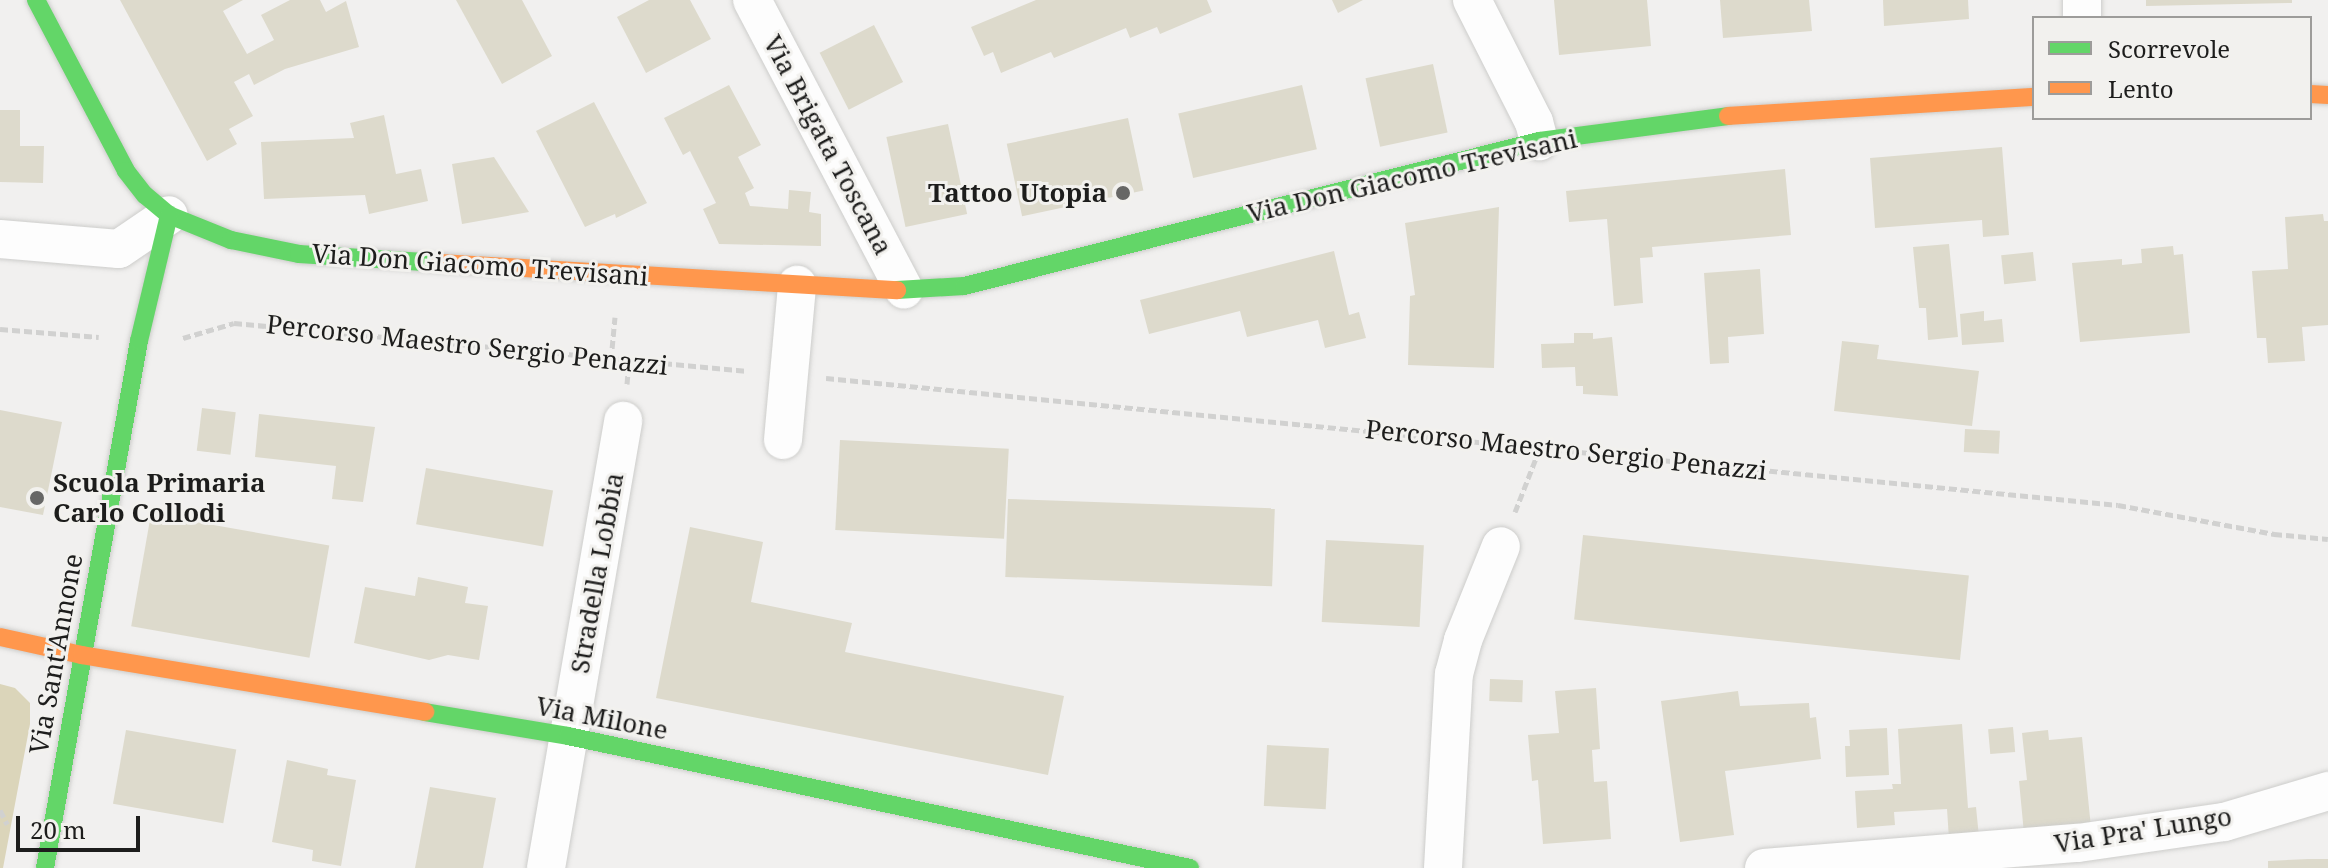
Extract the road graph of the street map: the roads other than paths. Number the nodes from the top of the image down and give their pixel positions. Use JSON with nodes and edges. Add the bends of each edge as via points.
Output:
{"nodes":[{"id":1,"x":752,"y":0,"type":"edge"},
{"id":2,"x":1472,"y":0,"type":"edge"},
{"id":3,"x":39,"y":1,"type":"edge"},
{"id":4,"x":2032,"y":97,"type":"edge"},
{"id":5,"x":1539,"y":141,"type":"junction"},
{"id":6,"x":169,"y":215,"type":"junction"},
{"id":7,"x":0,"y":239,"type":"edge"},
{"id":8,"x":797,"y":285,"type":"junction"},
{"id":9,"x":904,"y":290,"type":"junction"},
{"id":10,"x":623,"y":421,"type":"dead end"},
{"id":11,"x":783,"y":440,"type":"dead end"},
{"id":12,"x":1501,"y":546,"type":"road end"},
{"id":13,"x":0,"y":637,"type":"edge"},
{"id":14,"x":82,"y":655,"type":"junction"},
{"id":15,"x":568,"y":736,"type":"junction"},
{"id":16,"x":2328,"y":791,"type":"edge"},
{"id":17,"x":45,"y":868,"type":"edge"},
{"id":18,"x":546,"y":868,"type":"edge"},
{"id":19,"x":1190,"y":868,"type":"edge"},
{"id":20,"x":1443,"y":868,"type":"edge"},
{"id":21,"x":1764,"y":868,"type":"edge"}],
"edges":[{"from":1,"to":9,"type":"street","name":"Via Brigata Toscana"},
{"from":2,"to":5,"type":"street"},
{"from":3,"to":6,"type":"street","name":"Via Don Giacomo Trevisani","via":[[126,171]]},
{"from":4,"to":5,"type":"street","name":"Via Don Giacomo Trevisani","via":[[1778,111]]},
{"from":5,"to":9,"type":"street","name":"Via Don Giacomo Trevisani","via":[[964,286]]},
{"from":6,"to":7,"type":"street","via":[[119,249]]},
{"from":6,"to":8,"type":"street","name":"Via Don Giacomo Trevisani","via":[[231,240],[299,254]]},
{"from":6,"to":14,"type":"street","name":"Via Sant'Annone","via":[[142,326]]},
{"from":8,"to":9,"type":"street","name":"Via Don Giacomo Trevisani"},
{"from":8,"to":11,"type":"street"},
{"from":10,"to":15,"type":"street","name":"Stradella Lobbia"},
{"from":12,"to":20,"type":"street","via":[[1454,674]]},
{"from":13,"to":14,"type":"street","name":"Via Milone"},
{"from":14,"to":15,"type":"street","name":"Via Milone"},
{"from":14,"to":17,"type":"street","name":"Via Sant'Annone"},
{"from":15,"to":18,"type":"street","name":"Stradella Lobbia"},
{"from":15,"to":19,"type":"street","name":"Via Milone"},
{"from":16,"to":21,"type":"street","name":"Via Pra' Lungo","via":[[2224,822],[2078,843]]}]}
